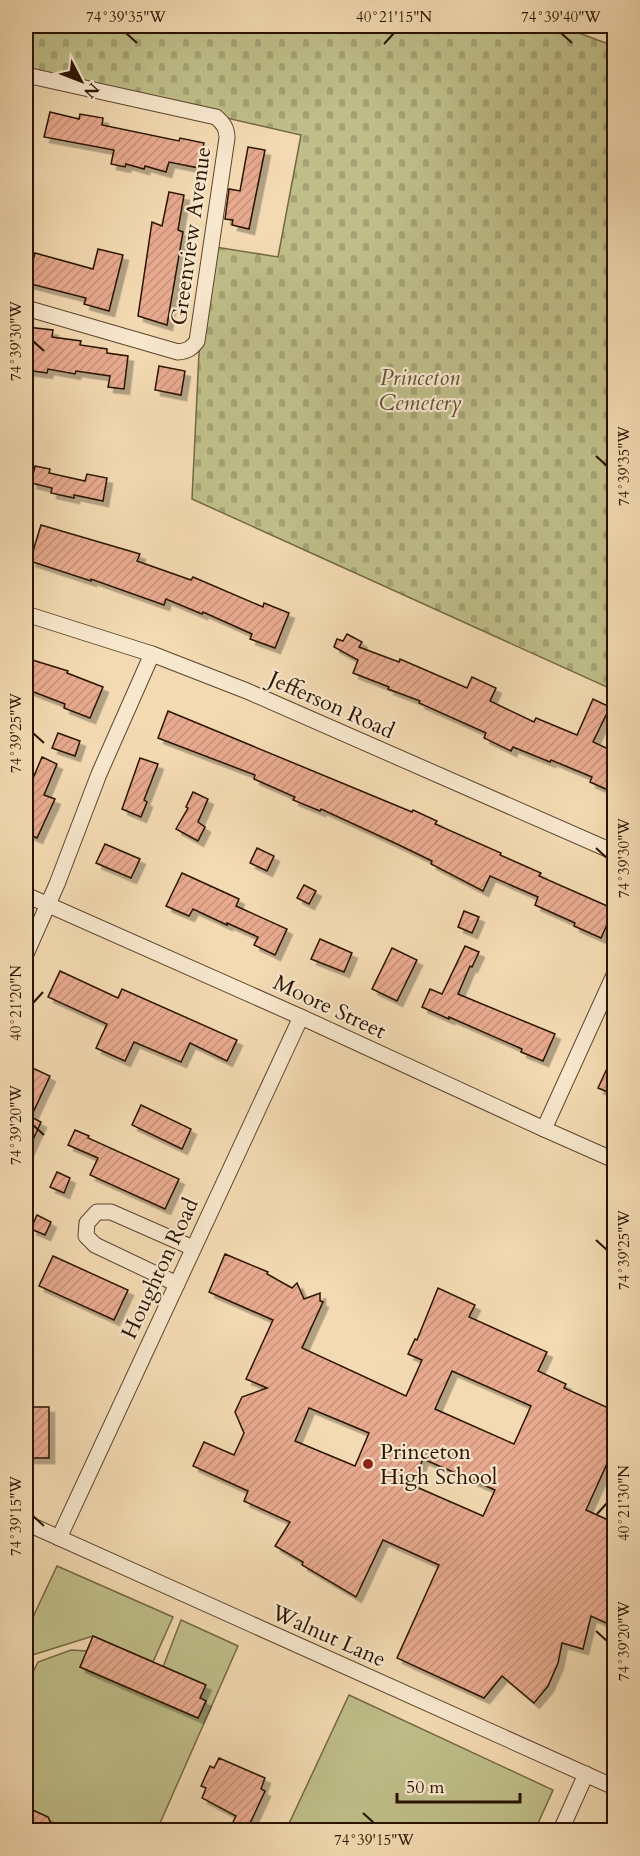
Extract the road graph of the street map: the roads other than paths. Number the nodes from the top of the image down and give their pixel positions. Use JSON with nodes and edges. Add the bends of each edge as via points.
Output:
{"nodes":[{"id":1,"x":26,"y":75,"type":"edge"},
{"id":2,"x":26,"y":308,"type":"edge"},
{"id":3,"x":26,"y":614,"type":"edge"},
{"id":4,"x":152,"y":654,"type":"junction"},
{"id":5,"x":615,"y":852,"type":"edge"},
{"id":6,"x":26,"y":895,"type":"edge"},
{"id":7,"x":48,"y":905,"type":"junction"},
{"id":8,"x":26,"y":954,"type":"edge"},
{"id":9,"x":615,"y":975,"type":"edge"},
{"id":10,"x":301,"y":1017,"type":"junction"},
{"id":11,"x":544,"y":1129,"type":"junction"},
{"id":12,"x":615,"y":1160,"type":"edge"},
{"id":13,"x":193,"y":1248,"type":"junction"},
{"id":14,"x":177,"y":1284,"type":"junction"},
{"id":15,"x":26,"y":1523,"type":"edge"},
{"id":16,"x":59,"y":1538,"type":"junction"},
{"id":17,"x":586,"y":1774,"type":"junction"},
{"id":18,"x":615,"y":1787,"type":"edge"},
{"id":19,"x":561,"y":1830,"type":"edge"}],
"edges":[{"from":1,"to":2,"type":"street","name":"Greenview Avenue","via":[[216,117],[227,131],[197,341],[193,347],[178,352]]},
{"from":3,"to":4,"type":"street","name":"Jefferson Road"},
{"from":4,"to":5,"type":"street","name":"Jefferson Road","via":[[247,691]]},
{"from":4,"to":7,"type":"street","via":[[99,774]]},
{"from":6,"to":7,"type":"street","name":"Moore Street"},
{"from":7,"to":8,"type":"street"},
{"from":7,"to":10,"type":"street","name":"Moore Street"},
{"from":9,"to":11,"type":"street"},
{"from":10,"to":11,"type":"street","name":"Moore Street"},
{"from":10,"to":13,"type":"street","name":"Houghton Road"},
{"from":11,"to":12,"type":"street","name":"Moore Street"},
{"from":13,"to":14,"type":"street","name":"Houghton Road"},
{"from":13,"to":14,"type":"street","via":[[111,1212],[97,1212],[87,1223],[86,1236],[95,1245]]},
{"from":14,"to":16,"type":"street","name":"Houghton Road"},
{"from":15,"to":16,"type":"street","name":"Walnut Lane"},
{"from":16,"to":17,"type":"street","name":"Walnut Lane"},
{"from":17,"to":18,"type":"street","name":"Walnut Lane"},
{"from":17,"to":19,"type":"street"}]}
